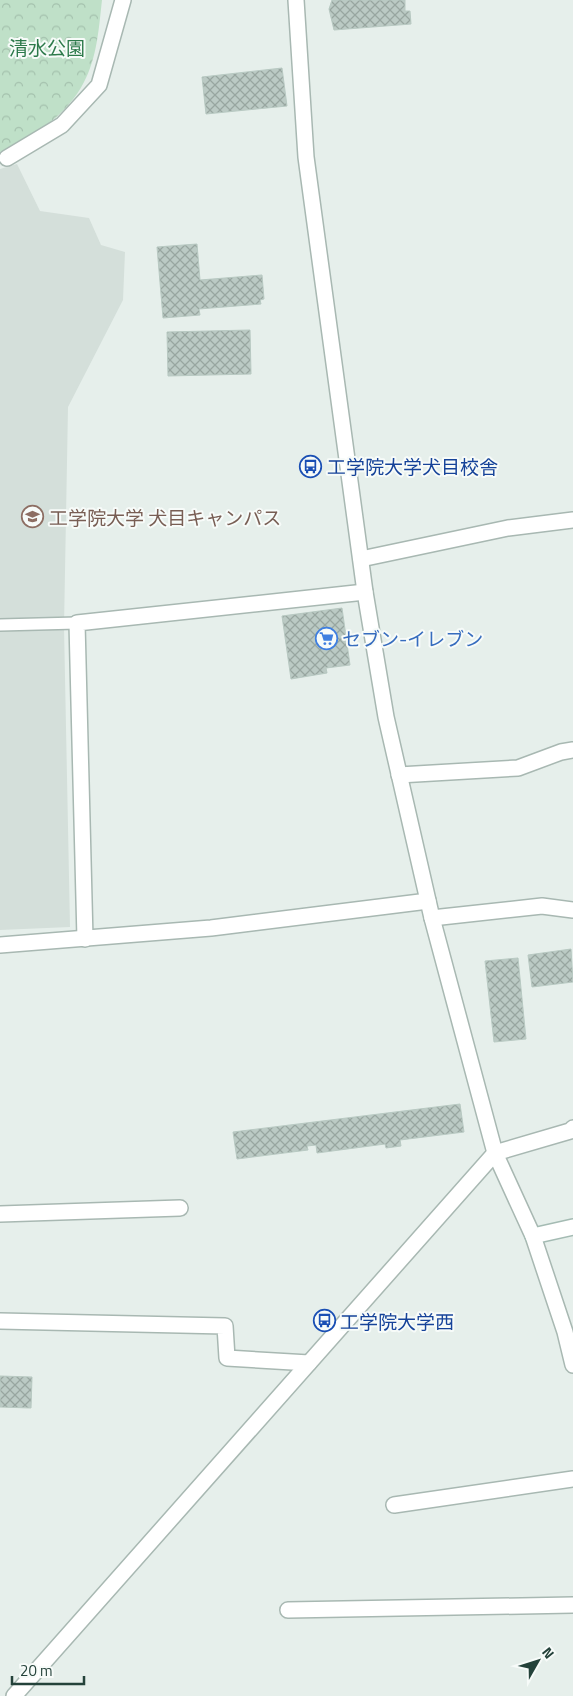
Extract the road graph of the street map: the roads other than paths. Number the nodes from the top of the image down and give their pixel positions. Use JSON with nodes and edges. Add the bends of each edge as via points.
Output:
{"nodes":[{"id":1,"x":123,"y":0,"type":"edge"},
{"id":2,"x":296,"y":0,"type":"edge"},
{"id":3,"x":7,"y":158,"type":"dead end"},
{"id":4,"x":573,"y":520,"type":"edge"},
{"id":5,"x":361,"y":559,"type":"junction"},
{"id":6,"x":365,"y":592,"type":"junction"},
{"id":7,"x":77,"y":624,"type":"junction"},
{"id":8,"x":0,"y":625,"type":"edge"},
{"id":9,"x":573,"y":750,"type":"edge"},
{"id":10,"x":400,"y":775,"type":"junction"},
{"id":11,"x":428,"y":901,"type":"junction"},
{"id":12,"x":573,"y":910,"type":"edge"},
{"id":13,"x":432,"y":918,"type":"junction"},
{"id":14,"x":85,"y":940,"type":"junction"},
{"id":15,"x":0,"y":945,"type":"edge"},
{"id":16,"x":573,"y":1128,"type":"edge"},
{"id":17,"x":495,"y":1153,"type":"junction"},
{"id":18,"x":180,"y":1208,"type":"dead end"},
{"id":19,"x":0,"y":1214,"type":"edge"},
{"id":20,"x":573,"y":1227,"type":"edge"},
{"id":21,"x":534,"y":1236,"type":"junction"},
{"id":22,"x":0,"y":1321,"type":"edge"},
{"id":23,"x":309,"y":1363,"type":"junction"},
{"id":24,"x":573,"y":1365,"type":"edge"},
{"id":25,"x":573,"y":1479,"type":"edge"},
{"id":26,"x":394,"y":1505,"type":"dead end"},
{"id":27,"x":573,"y":1605,"type":"edge"},
{"id":28,"x":288,"y":1610,"type":"dead end"},
{"id":29,"x":14,"y":1696,"type":"edge"}],
"edges":[{"from":1,"to":3,"type":"street","via":[[99,86],[62,125]]},
{"from":2,"to":5,"type":"street","via":[[306,157]]},
{"from":4,"to":5,"type":"street","via":[[508,528]]},
{"from":5,"to":6,"type":"street"},
{"from":6,"to":7,"type":"street"},
{"from":6,"to":10,"type":"street","via":[[386,717]]},
{"from":7,"to":8,"type":"lane"},
{"from":7,"to":14,"type":"street"},
{"from":9,"to":10,"type":"street","via":[[518,768]]},
{"from":10,"to":11,"type":"street"},
{"from":11,"to":13,"type":"street"},
{"from":11,"to":14,"type":"street"},
{"from":12,"to":13,"type":"street","via":[[542,906]]},
{"from":13,"to":17,"type":"street"},
{"from":14,"to":15,"type":"street"},
{"from":16,"to":17,"type":"street"},
{"from":17,"to":21,"type":"street"},
{"from":17,"to":23,"type":"street"},
{"from":18,"to":19,"type":"street"},
{"from":20,"to":21,"type":"street"},
{"from":21,"to":24,"type":"street"},
{"from":22,"to":23,"type":"street","via":[[225,1326],[228,1358]]},
{"from":23,"to":29,"type":"street"},
{"from":25,"to":26,"type":"street"},
{"from":27,"to":28,"type":"street"}]}
